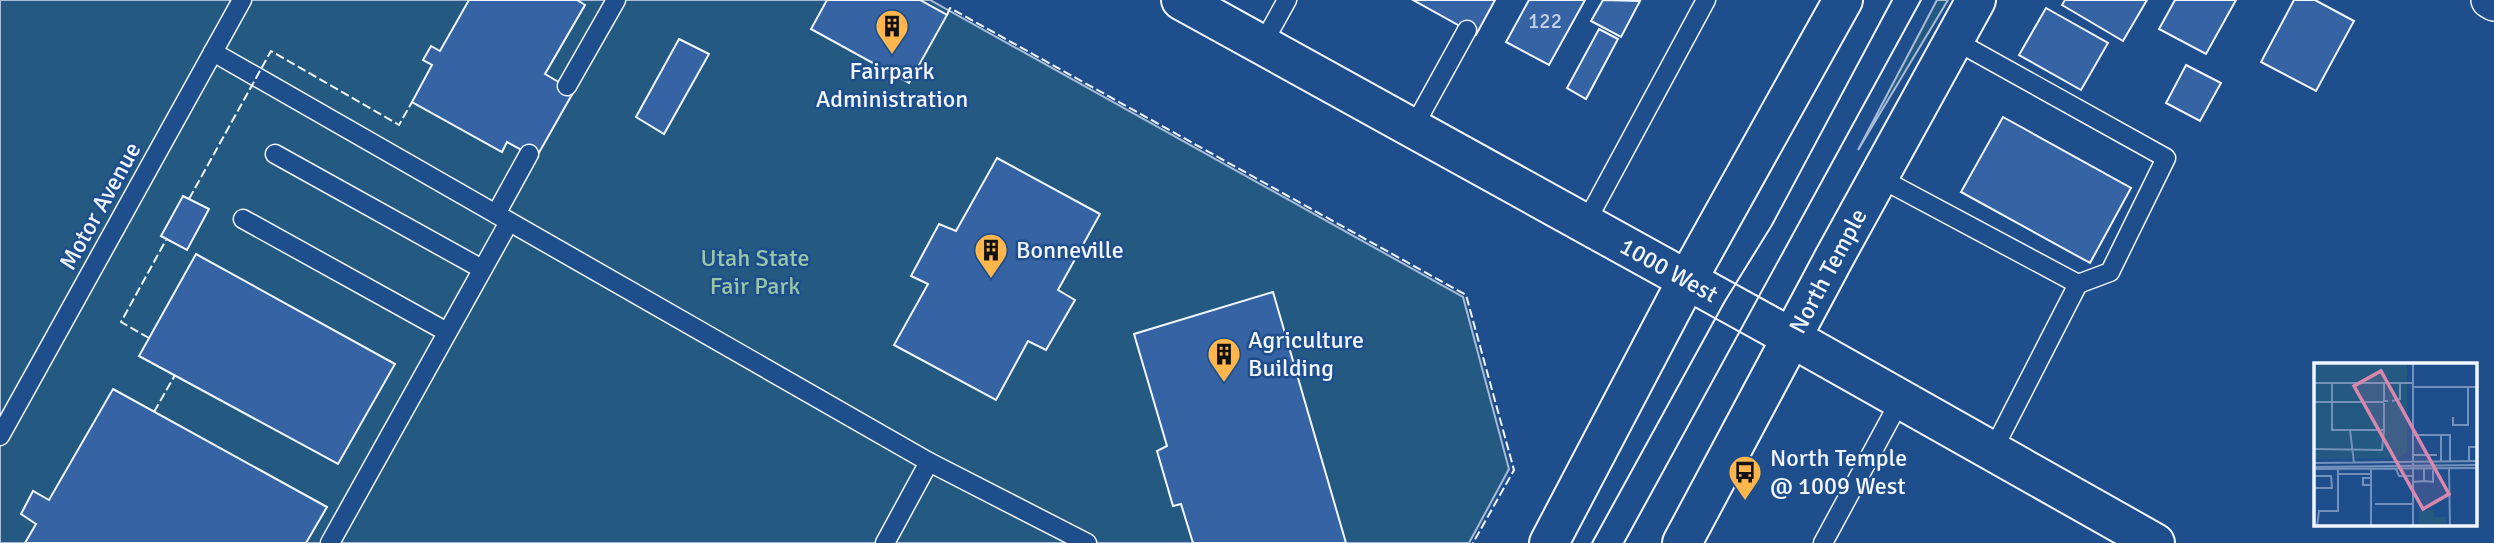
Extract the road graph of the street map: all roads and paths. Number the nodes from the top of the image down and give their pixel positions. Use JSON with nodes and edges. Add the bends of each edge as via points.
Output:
{"nodes":[{"id":1,"x":242,"y":0,"type":"edge"},
{"id":2,"x":616,"y":0,"type":"edge"},
{"id":3,"x":1181,"y":0,"type":"edge"},
{"id":4,"x":1287,"y":0,"type":"edge"},
{"id":5,"x":1706,"y":0,"type":"edge"},
{"id":6,"x":1843,"y":0,"type":"edge"},
{"id":7,"x":1976,"y":0,"type":"edge"},
{"id":8,"x":2489,"y":0,"type":"edge"},
{"id":9,"x":2494,"y":3,"type":"edge"},
{"id":10,"x":1467,"y":30,"type":"dead end"},
{"id":11,"x":1954,"y":40,"type":"junction"},
{"id":12,"x":1262,"y":45,"type":"junction"},
{"id":13,"x":213,"y":52,"type":"junction"},
{"id":14,"x":567,"y":86,"type":"dead end"},
{"id":15,"x":1413,"y":128,"type":"junction"},
{"id":16,"x":275,"y":154,"type":"dead end"},
{"id":17,"x":529,"y":154,"type":"dead end"},
{"id":18,"x":1878,"y":177,"type":"junction"},
{"id":19,"x":502,"y":218,"type":"junction"},
{"id":20,"x":243,"y":219,"type":"dead end"},
{"id":21,"x":1585,"y":224,"type":"junction"},
{"id":22,"x":482,"y":269,"type":"junction"},
{"id":23,"x":1687,"y":280,"type":"junction"},
{"id":24,"x":2078,"y":284,"type":"junction"},
{"id":25,"x":447,"y":332,"type":"junction"},
{"id":26,"x":1792,"y":338,"type":"junction"},
{"id":27,"x":1901,"y":399,"type":"junction"},
{"id":28,"x":0,"y":436,"type":"edge"},
{"id":29,"x":1993,"y":450,"type":"junction"},
{"id":30,"x":929,"y":462,"type":"junction"},
{"id":31,"x":330,"y":543,"type":"edge"},
{"id":32,"x":885,"y":543,"type":"edge"},
{"id":33,"x":1087,"y":543,"type":"edge"},
{"id":34,"x":1549,"y":543,"type":"edge"},
{"id":35,"x":1682,"y":543,"type":"edge"},
{"id":36,"x":1823,"y":543,"type":"edge"},
{"id":37,"x":2155,"y":543,"type":"edge"}],
"edges":[{"from":1,"to":13,"type":"lane","name":"Motor Avenue"},
{"from":2,"to":14,"type":"lane"},
{"from":3,"to":12,"type":"main road","name":"1000 West"},
{"from":4,"to":12,"type":"lane"},
{"from":5,"to":21,"type":"lane"},
{"from":6,"to":23,"type":"main road"},
{"from":7,"to":11,"type":"main road","name":"North Temple"},
{"from":8,"to":9,"type":"street"},
{"from":10,"to":15,"type":"lane"},
{"from":11,"to":18,"type":"main road","name":"North Temple"},
{"from":11,"to":24,"type":"lane","via":[[2166,158],[2110,272]]},
{"from":12,"to":15,"type":"main road","name":"1000 West"},
{"from":13,"to":19,"type":"lane"},
{"from":13,"to":28,"type":"lane","name":"Motor Avenue"},
{"from":15,"to":21,"type":"main road","name":"1000 West"},
{"from":16,"to":22,"type":"lane"},
{"from":17,"to":19,"type":"lane"},
{"from":18,"to":24,"type":"lane"},
{"from":18,"to":26,"type":"main road","name":"North Temple"},
{"from":19,"to":22,"type":"lane"},
{"from":19,"to":30,"type":"lane"},
{"from":20,"to":25,"type":"lane"},
{"from":21,"to":23,"type":"main road","name":"1000 West"},
{"from":22,"to":25,"type":"lane"},
{"from":23,"to":26,"type":"main road","name":"1000 West"},
{"from":23,"to":34,"type":"main road"},
{"from":24,"to":29,"type":"lane"},
{"from":25,"to":31,"type":"lane"},
{"from":26,"to":27,"type":"main road","name":"1000 West"},
{"from":26,"to":35,"type":"main road","name":"North Temple"},
{"from":27,"to":29,"type":"main road","name":"1000 West"},
{"from":27,"to":36,"type":"lane"},
{"from":29,"to":37,"type":"main road","name":"1000 West"},
{"from":30,"to":32,"type":"lane"},
{"from":30,"to":33,"type":"lane"}]}
